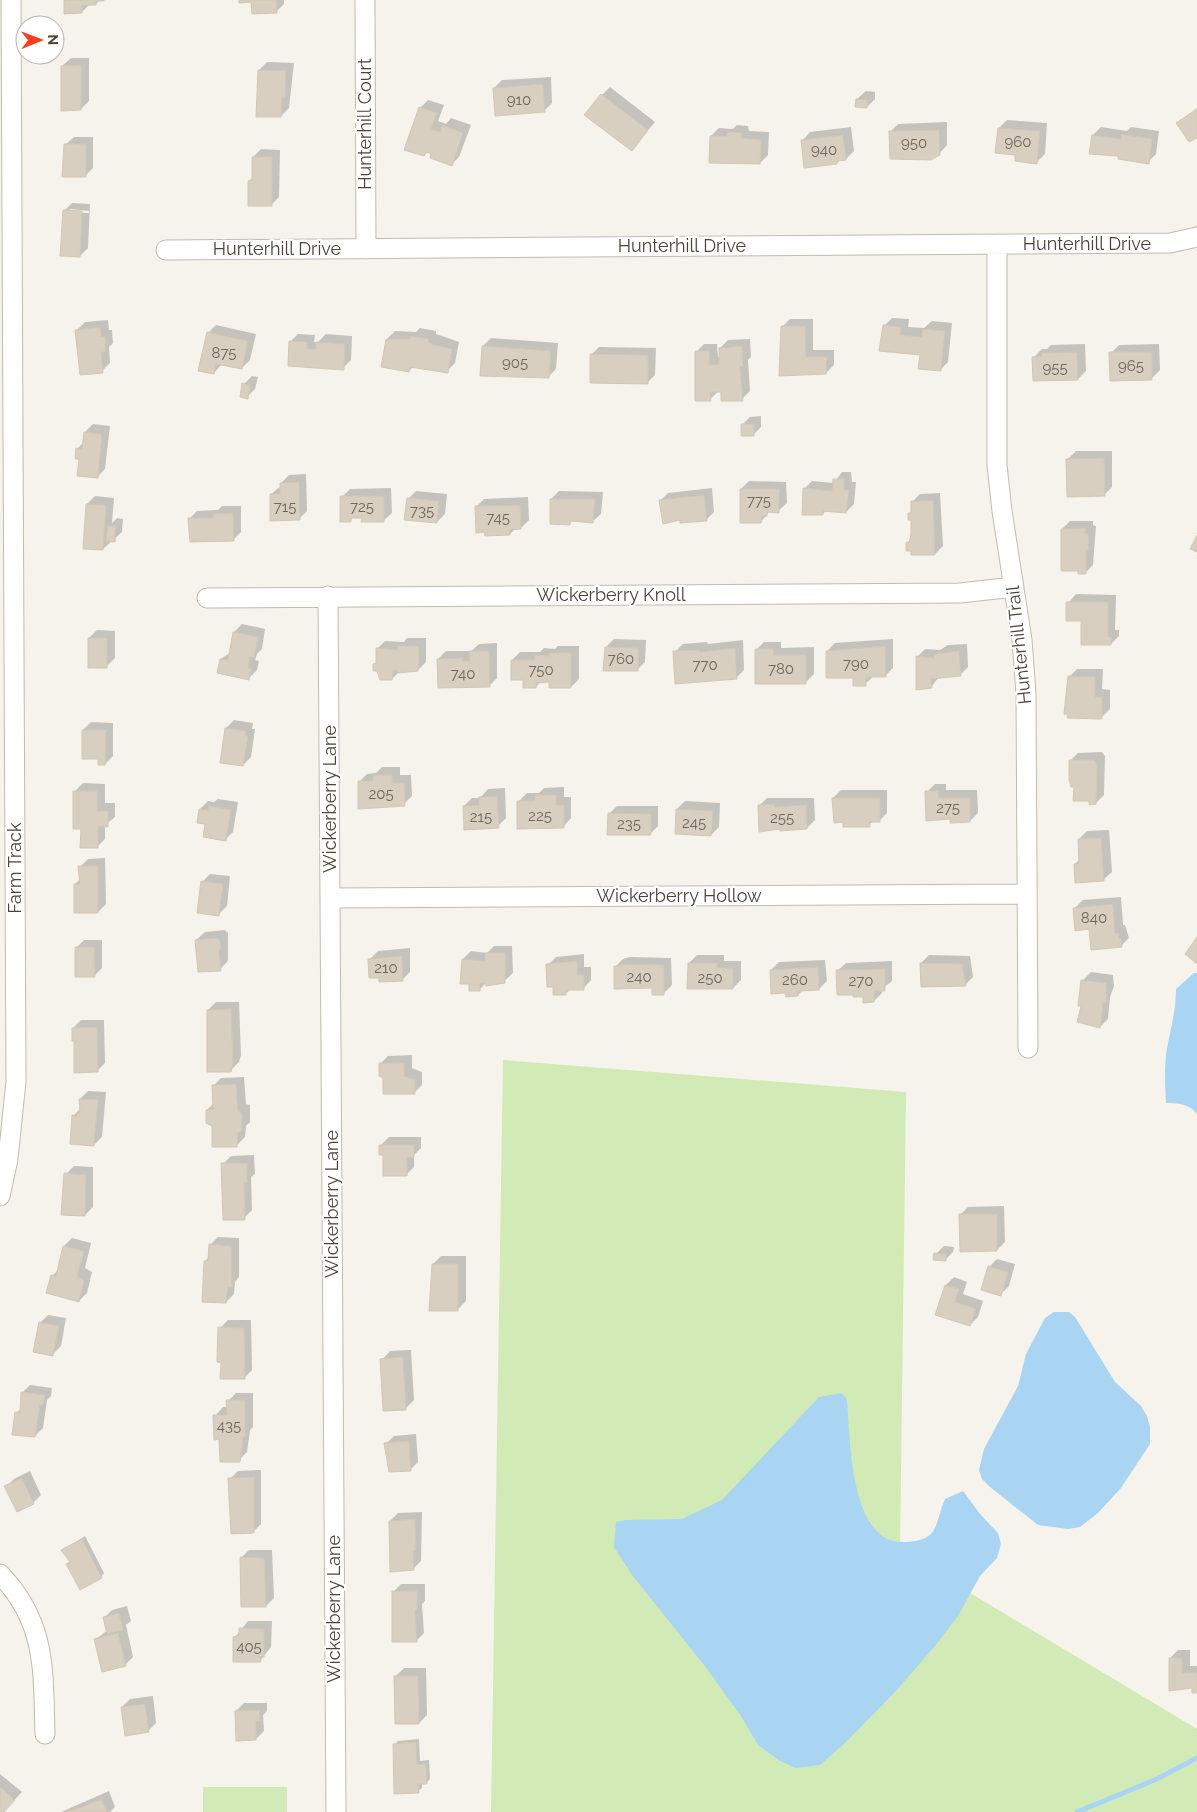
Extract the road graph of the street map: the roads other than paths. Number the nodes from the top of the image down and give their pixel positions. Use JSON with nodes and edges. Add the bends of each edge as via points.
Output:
{"nodes":[{"id":1,"x":11,"y":0,"type":"edge"},
{"id":2,"x":365,"y":0,"type":"edge"},
{"id":3,"x":6,"y":37,"type":"edge"},
{"id":4,"x":1197,"y":237,"type":"edge"},
{"id":5,"x":997,"y":244,"type":"junction"},
{"id":6,"x":366,"y":249,"type":"junction"},
{"id":7,"x":166,"y":250,"type":"dead end"},
{"id":8,"x":6,"y":348,"type":"edge"},
{"id":9,"x":1014,"y":587,"type":"junction"},
{"id":10,"x":328,"y":596,"type":"junction"},
{"id":11,"x":207,"y":598,"type":"dead end"},
{"id":12,"x":1027,"y":894,"type":"junction"},
{"id":13,"x":8,"y":898,"type":"edge"},
{"id":14,"x":331,"y":898,"type":"junction"},
{"id":15,"x":1028,"y":1048,"type":"dead end"},
{"id":16,"x":0,"y":1196,"type":"edge"},
{"id":17,"x":0,"y":1574,"type":"edge"},
{"id":18,"x":45,"y":1734,"type":"dead end"},
{"id":19,"x":336,"y":1812,"type":"edge"}],
"edges":[{"from":1,"to":3,"type":"street","name":"Farm Track"},
{"from":2,"to":6,"type":"street","name":"Hunterhill Court"},
{"from":3,"to":8,"type":"street","name":"Farm Track"},
{"from":4,"to":5,"type":"street","name":"Hunterhill Drive","via":[[1170,243]]},
{"from":5,"to":6,"type":"street","name":"Hunterhill Drive"},
{"from":5,"to":9,"type":"street","name":"Hunterhill Trail","via":[[997,464]]},
{"from":6,"to":7,"type":"street","name":"Hunterhill Drive"},
{"from":8,"to":13,"type":"street","name":"Farm Track"},
{"from":9,"to":10,"type":"street","name":"Wickerberry Knoll","via":[[960,593]]},
{"from":9,"to":12,"type":"street","name":"Hunterhill Trail","via":[[1026,694]]},
{"from":10,"to":11,"type":"street","name":"Wickerberry Knoll"},
{"from":10,"to":14,"type":"street","name":"Wickerberry Lane"},
{"from":12,"to":14,"type":"street","name":"Wickerberry Hollow"},
{"from":12,"to":15,"type":"street","name":"Hunterhill Trail"},
{"from":13,"to":16,"type":"street","name":"Farm Track","via":[[16,1081],[8,1159]]},
{"from":14,"to":19,"type":"street","name":"Wickerberry Lane"},
{"from":17,"to":18,"type":"street","via":[[23,1603],[35,1629],[42,1655]]}]}
